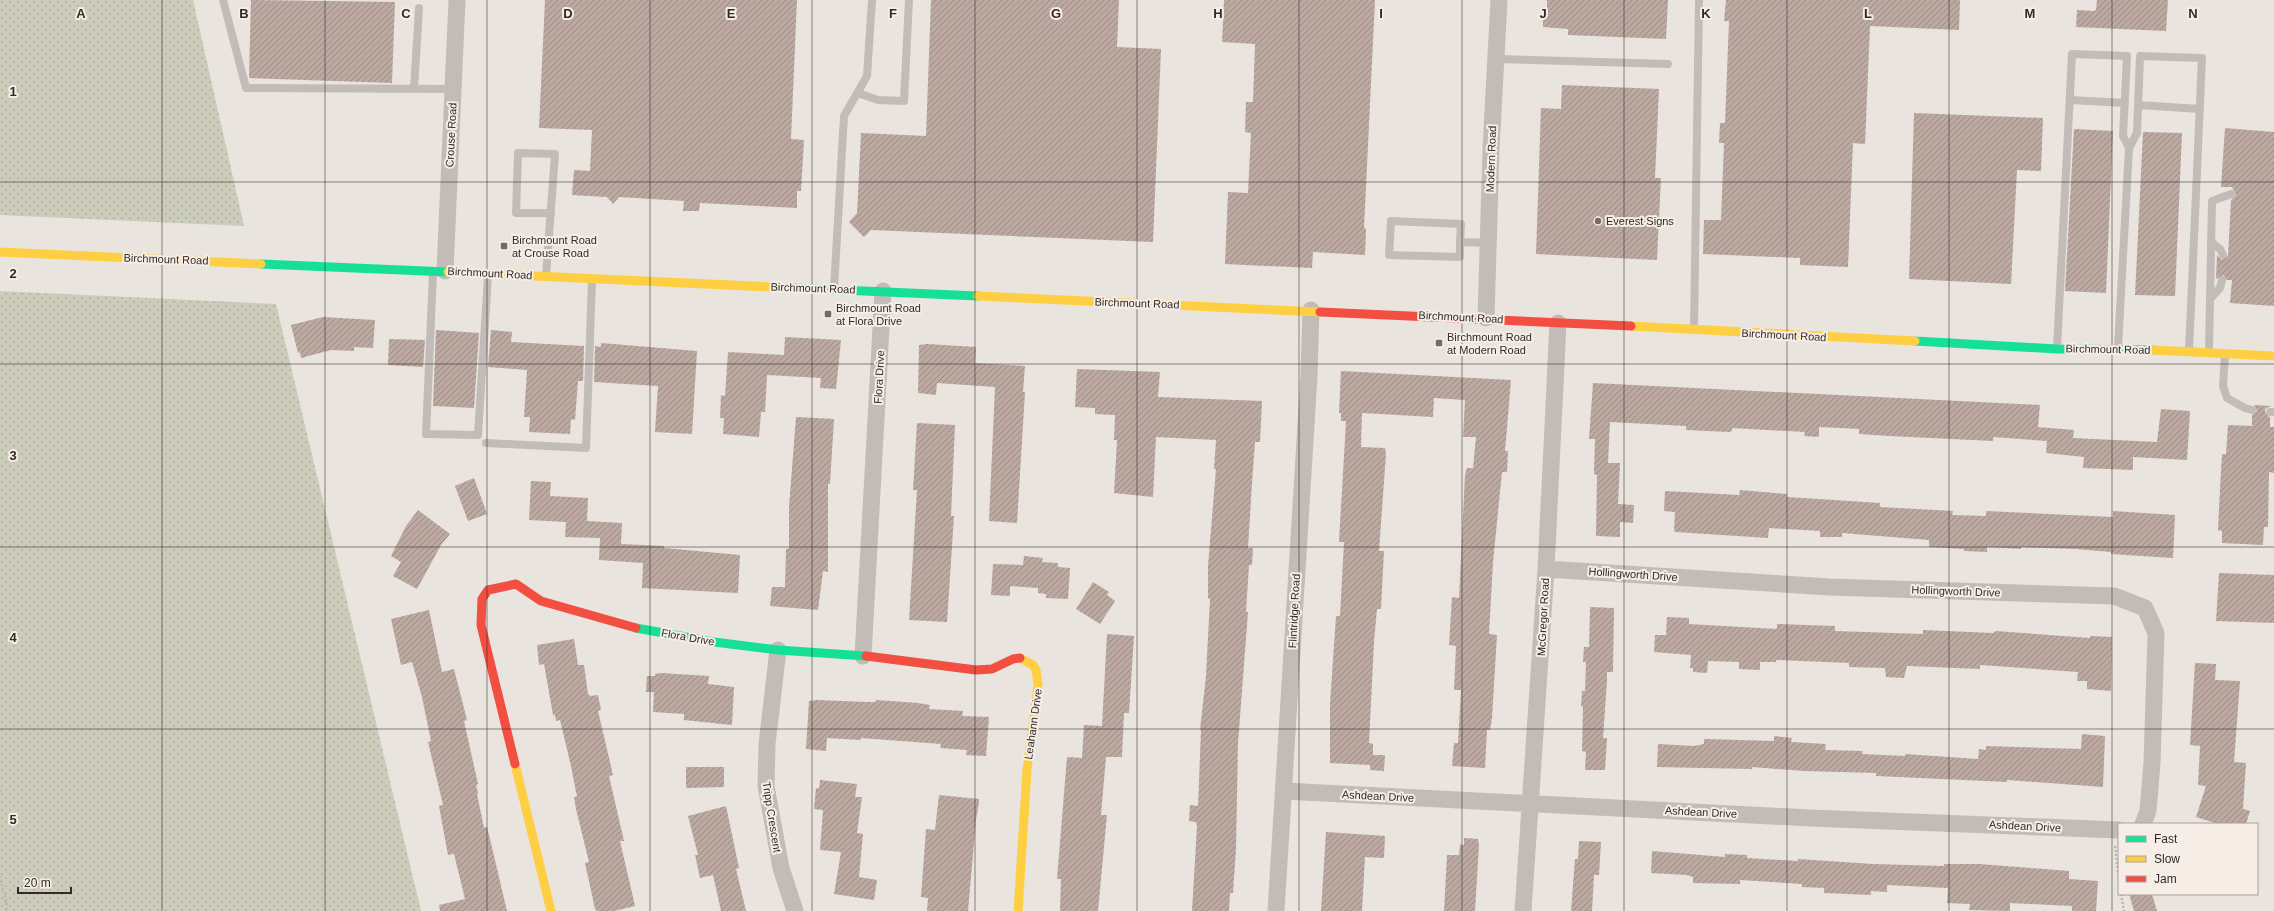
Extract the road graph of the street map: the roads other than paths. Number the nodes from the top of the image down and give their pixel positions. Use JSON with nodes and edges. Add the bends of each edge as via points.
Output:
{"nodes":[{"id":1,"x":223,"y":0,"type":"edge"},
{"id":2,"x":457,"y":0,"type":"edge"},
{"id":3,"x":872,"y":0,"type":"edge"},
{"id":4,"x":909,"y":0,"type":"edge"},
{"id":5,"x":1499,"y":0,"type":"edge"},
{"id":6,"x":1699,"y":0,"type":"edge"},
{"id":7,"x":420,"y":8,"type":"dead end"},
{"id":8,"x":1496,"y":59,"type":"junction"},
{"id":9,"x":1668,"y":64,"type":"dead end"},
{"id":10,"x":414,"y":89,"type":"junction"},
{"id":11,"x":453,"y":89,"type":"junction"},
{"id":12,"x":858,"y":93,"type":"junction"},
{"id":13,"x":2070,"y":100,"type":"junction"},
{"id":14,"x":2125,"y":103,"type":"junction"},
{"id":15,"x":2138,"y":105,"type":"junction"},
{"id":16,"x":2200,"y":109,"type":"junction"},
{"id":17,"x":2129,"y":148,"type":"junction"},
{"id":18,"x":2231,"y":194,"type":"dead end"},
{"id":19,"x":551,"y":214,"type":"junction"},
{"id":20,"x":1460,"y":242,"type":"junction"},
{"id":21,"x":2211,"y":242,"type":"junction"},
{"id":22,"x":1489,"y":243,"type":"junction"},
{"id":23,"x":0,"y":252,"type":"edge"},
{"id":24,"x":2223,"y":255,"type":"dead end"},
{"id":25,"x":439,"y":271,"type":"junction"},
{"id":26,"x":488,"y":273,"type":"junction"},
{"id":27,"x":546,"y":276,"type":"junction"},
{"id":28,"x":592,"y":278,"type":"junction"},
{"id":29,"x":2222,"y":280,"type":"dead end"},
{"id":30,"x":834,"y":290,"type":"junction"},
{"id":31,"x":883,"y":291,"type":"junction"},
{"id":32,"x":2210,"y":299,"type":"junction"},
{"id":33,"x":1311,"y":310,"type":"junction"},
{"id":34,"x":1486,"y":318,"type":"junction"},
{"id":35,"x":1558,"y":324,"type":"junction"},
{"id":36,"x":1694,"y":330,"type":"junction"},
{"id":37,"x":2118,"y":348,"type":"junction"},
{"id":38,"x":2057,"y":349,"type":"junction"},
{"id":39,"x":2189,"y":352,"type":"junction"},
{"id":40,"x":2209,"y":352,"type":"junction"},
{"id":41,"x":2225,"y":353,"type":"junction"},
{"id":42,"x":2274,"y":356,"type":"edge"},
{"id":43,"x":2252,"y":410,"type":"dead end"},
{"id":44,"x":486,"y":443,"type":"dead end"},
{"id":45,"x":1546,"y":569,"type":"junction"},
{"id":46,"x":778,"y":650,"type":"junction"},
{"id":47,"x":863,"y":656,"type":"junction"},
{"id":48,"x":1284,"y":791,"type":"junction"},
{"id":49,"x":1531,"y":803,"type":"junction"},
{"id":50,"x":2143,"y":823,"type":"edge"},
{"id":51,"x":2116,"y":830,"type":"edge"},
{"id":52,"x":551,"y":911,"type":"edge"},
{"id":53,"x":795,"y":911,"type":"edge"},
{"id":54,"x":1018,"y":911,"type":"edge"},
{"id":55,"x":1276,"y":911,"type":"edge"},
{"id":56,"x":1523,"y":911,"type":"edge"}],
"edges":[{"from":1,"to":10,"type":"lane","via":[[246,88]]},
{"from":2,"to":11,"type":"street","name":"Crouse Road"},
{"from":3,"to":12,"type":"lane","via":[[867,76]]},
{"from":4,"to":12,"type":"lane","via":[[904,101],[878,100]]},
{"from":5,"to":8,"type":"street","name":"Modern Road"},
{"from":6,"to":36,"type":"lane"},
{"from":7,"to":10,"type":"lane"},
{"from":8,"to":9,"type":"lane"},
{"from":8,"to":22,"type":"street","name":"Modern Road"},
{"from":10,"to":11,"type":"lane"},
{"from":11,"to":25,"type":"street","name":"Crouse Road"},
{"from":12,"to":30,"type":"lane","via":[[844,116]]},
{"from":13,"to":14,"type":"lane"},
{"from":13,"to":14,"type":"lane","via":[[2072,54],[2127,56]]},
{"from":13,"to":38,"type":"lane"},
{"from":14,"to":17,"type":"lane","via":[[2123,136]]},
{"from":15,"to":16,"type":"lane"},
{"from":15,"to":16,"type":"lane","via":[[2140,56],[2202,58]]},
{"from":15,"to":17,"type":"lane","via":[[2137,133]]},
{"from":16,"to":39,"type":"lane"},
{"from":17,"to":37,"type":"lane"},
{"from":18,"to":21,"type":"lane","via":[[2212,201]]},
{"from":19,"to":19,"type":"lane","via":[[555,154],[518,153],[516,213]]},
{"from":19,"to":27,"type":"lane"},
{"from":20,"to":20,"type":"lane","via":[[1461,224],[1391,221],[1390,255],[1460,257]]},
{"from":20,"to":22,"type":"lane"},
{"from":21,"to":24,"type":"lane"},
{"from":21,"to":32,"type":"lane"},
{"from":22,"to":34,"type":"street","name":"Modern Road"},
{"from":23,"to":25,"type":"main road","name":"Birchmount Road"},
{"from":25,"to":26,"type":"main road","name":"Birchmount Road"},
{"from":25,"to":26,"type":"lane","via":[[426,434],[478,435]]},
{"from":26,"to":27,"type":"main road","name":"Birchmount Road"},
{"from":27,"to":28,"type":"main road","name":"Birchmount Road"},
{"from":28,"to":30,"type":"main road","name":"Birchmount Road"},
{"from":28,"to":44,"type":"lane","via":[[586,448]]},
{"from":29,"to":32,"type":"lane","via":[[2220,288]]},
{"from":30,"to":31,"type":"main road","name":"Birchmount Road"},
{"from":31,"to":33,"type":"main road","name":"Birchmount Road"},
{"from":31,"to":47,"type":"street","name":"Flora Drive"},
{"from":32,"to":40,"type":"lane"},
{"from":33,"to":34,"type":"main road","name":"Birchmount Road"},
{"from":33,"to":48,"type":"street","name":"Flintridge Road"},
{"from":34,"to":35,"type":"main road","name":"Birchmount Road"},
{"from":35,"to":36,"type":"main road","name":"Birchmount Road"},
{"from":35,"to":45,"type":"street","name":"McGregor Road"},
{"from":36,"to":38,"type":"main road","name":"Birchmount Road"},
{"from":37,"to":38,"type":"main road","name":"Birchmount Road"},
{"from":37,"to":39,"type":"main road","name":"Birchmount Road"},
{"from":39,"to":40,"type":"main road","name":"Birchmount Road"},
{"from":40,"to":41,"type":"main road","name":"Birchmount Road"},
{"from":41,"to":42,"type":"main road","name":"Birchmount Road"},
{"from":41,"to":43,"type":"lane","via":[[2223,386],[2227,398]]},
{"from":45,"to":49,"type":"street","name":"McGregor Road"},
{"from":45,"to":50,"type":"street","name":"Hollingworth Drive","via":[[1830,587],[2114,596],[2145,608],[2156,633],[2152,763],[2148,811]]},
{"from":46,"to":47,"type":"main road","name":"Flora Drive"},
{"from":46,"to":52,"type":"main road","name":"Flora Drive","via":[[636,628],[541,601],[516,584],[488,590],[482,599],[482,625]]},
{"from":46,"to":53,"type":"street","name":"Tripp Crescent","via":[[767,744],[766,786],[781,868]]},
{"from":47,"to":54,"type":"main road","name":"Leahann Drive","via":[[976,670],[994,668],[1014,658],[1025,660],[1034,666],[1038,679],[1038,693],[1028,756]]},
{"from":48,"to":49,"type":"street","name":"Ashdean Drive"},
{"from":48,"to":55,"type":"street","name":"Flintridge Road"},
{"from":49,"to":51,"type":"street","name":"Ashdean Drive","via":[[1810,818]]},
{"from":49,"to":56,"type":"street","name":"McGregor Road"}]}
